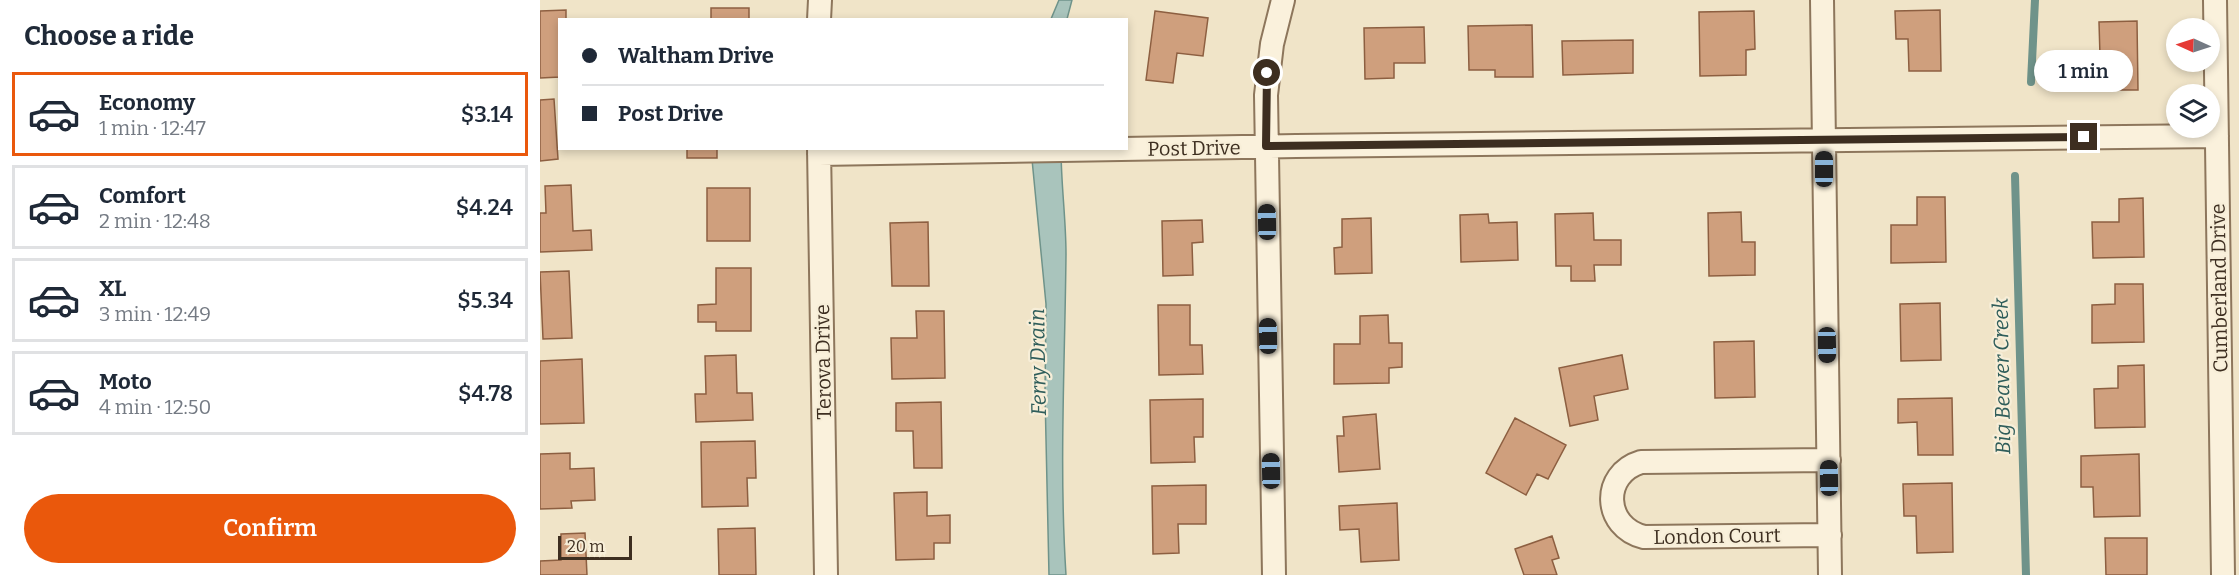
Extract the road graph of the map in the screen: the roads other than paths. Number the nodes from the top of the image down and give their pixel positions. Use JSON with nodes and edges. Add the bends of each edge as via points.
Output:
{"nodes":[{"id":1,"x":820,"y":0,"type":"edge"},
{"id":2,"x":1283,"y":0,"type":"edge"},
{"id":3,"x":1822,"y":0,"type":"edge"},
{"id":4,"x":2215,"y":0,"type":"edge"},
{"id":5,"x":819,"y":18,"type":"edge"},
{"id":6,"x":2216,"y":84,"type":"edge"},
{"id":7,"x":2166,"y":137,"type":"edge"},
{"id":8,"x":2217,"y":138,"type":"edge"},
{"id":9,"x":1824,"y":140,"type":"junction"},
{"id":10,"x":1266,"y":146,"type":"junction"},
{"id":11,"x":1128,"y":149,"type":"edge"},
{"id":12,"x":1026,"y":150,"type":"edge"},
{"id":13,"x":1026,"y":150,"type":"edge"},
{"id":14,"x":1063,"y":150,"type":"edge"},
{"id":15,"x":819,"y":151,"type":"edge"},
{"id":16,"x":1829,"y":460,"type":"junction"},
{"id":17,"x":1830,"y":535,"type":"junction"},
{"id":18,"x":826,"y":575,"type":"edge"},
{"id":19,"x":1274,"y":575,"type":"edge"},
{"id":20,"x":1830,"y":575,"type":"edge"},
{"id":21,"x":2223,"y":575,"type":"edge"}],
"edges":[{"from":1,"to":5,"type":"street"},
{"from":2,"to":10,"type":"street","via":[[1267,73]]},
{"from":3,"to":9,"type":"street"},
{"from":4,"to":6,"type":"street","name":"Cumberland Drive"},
{"from":7,"to":9,"type":"street","name":"Post Drive"},
{"from":8,"to":21,"type":"street","name":"Cumberland Drive"},
{"from":9,"to":10,"type":"street","name":"Post Drive"},
{"from":9,"to":16,"type":"street"},
{"from":10,"to":11,"type":"street","name":"Post Drive"},
{"from":10,"to":19,"type":"street"},
{"from":12,"to":14,"type":"street","name":"Post Drive"},
{"from":13,"to":15,"type":"street","name":"Post Drive"},
{"from":15,"to":18,"type":"street","name":"Terova Drive"},
{"from":16,"to":17,"type":"street"},
{"from":16,"to":17,"type":"street","name":"London Court","via":[[1641,462],[1621,474],[1614,487],[1612,506],[1624,527],[1644,537]]},
{"from":17,"to":20,"type":"street"}]}
